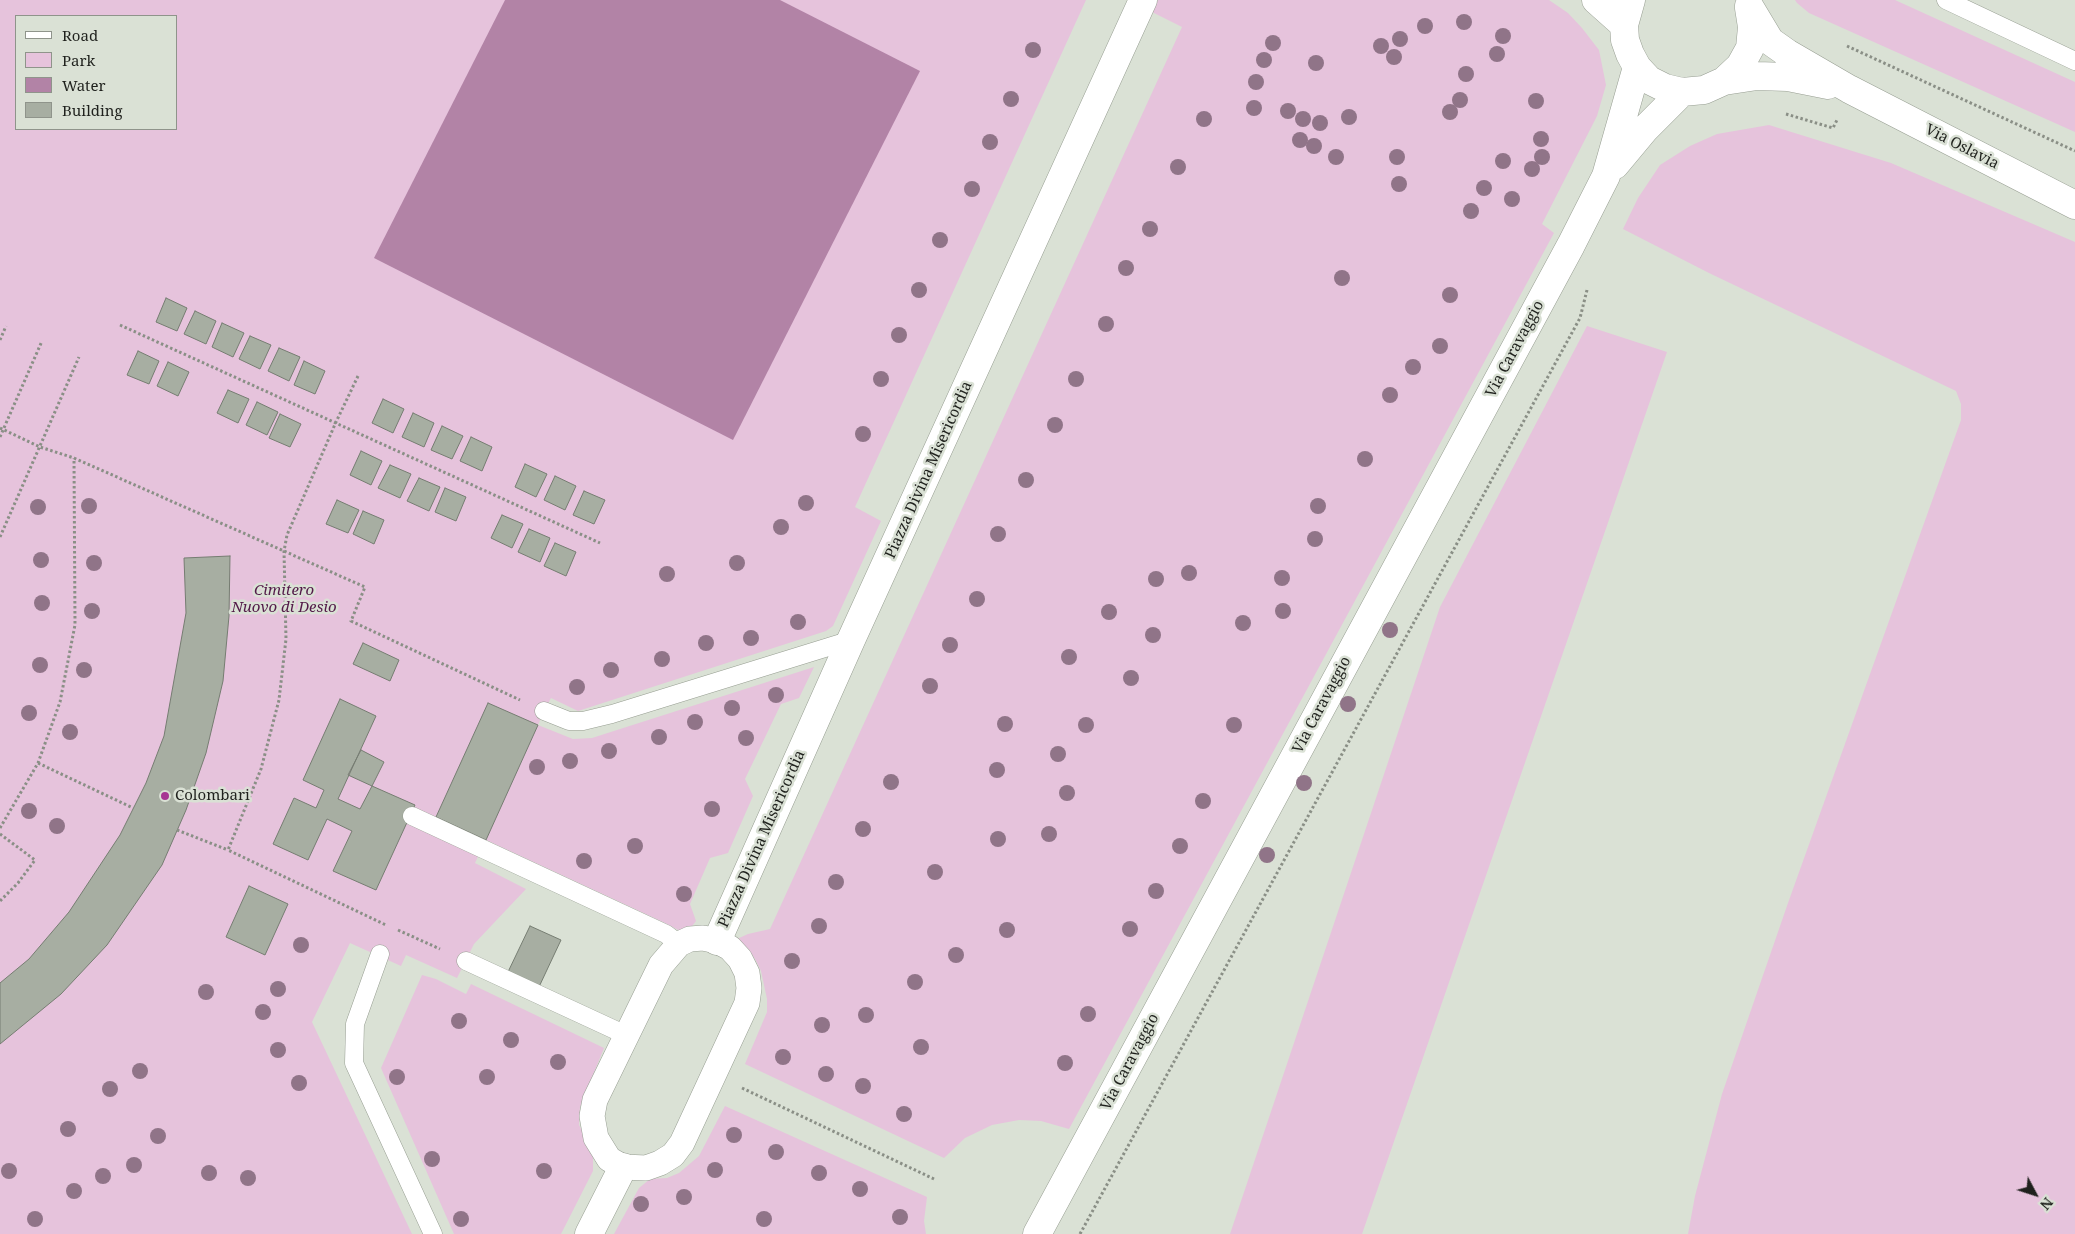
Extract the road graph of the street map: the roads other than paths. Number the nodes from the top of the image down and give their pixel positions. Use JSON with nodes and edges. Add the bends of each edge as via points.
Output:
{"nodes":[{"id":1,"x":1143,"y":0,"type":"edge"},
{"id":2,"x":1596,"y":0,"type":"edge"},
{"id":3,"x":1946,"y":0,"type":"edge"},
{"id":4,"x":1747,"y":3,"type":"edge"},
{"id":5,"x":1628,"y":13,"type":"edge"},
{"id":6,"x":2075,"y":61,"type":"edge"},
{"id":7,"x":1638,"y":67,"type":"junction"},
{"id":8,"x":1724,"y":81,"type":"junction"},
{"id":9,"x":1849,"y":90,"type":"junction"},
{"id":10,"x":1682,"y":92,"type":"junction"},
{"id":11,"x":1606,"y":176,"type":"junction"},
{"id":12,"x":2075,"y":205,"type":"edge"},
{"id":13,"x":851,"y":640,"type":"junction"},
{"id":14,"x":544,"y":711,"type":"road end"},
{"id":15,"x":412,"y":816,"type":"dead end"},
{"id":16,"x":717,"y":941,"type":"junction"},
{"id":17,"x":679,"y":944,"type":"junction"},
{"id":18,"x":380,"y":954,"type":"dead end"},
{"id":19,"x":466,"y":961,"type":"road end"},
{"id":20,"x":626,"y":1035,"type":"junction"},
{"id":21,"x":623,"y":1167,"type":"junction"},
{"id":22,"x":433,"y":1234,"type":"edge"},
{"id":23,"x":589,"y":1234,"type":"edge"},
{"id":24,"x":1037,"y":1234,"type":"edge"}],
"edges":[{"from":1,"to":13,"type":"street","name":"Piazza Divina Misericordia"},
{"from":2,"to":5,"type":"street"},
{"from":3,"to":6,"type":"lane"},
{"from":4,"to":8,"type":"street","via":[[1752,27],[1750,48],[1740,66]]},
{"from":4,"to":9,"type":"street","name":"Via Oslavia","via":[[1770,41]]},
{"from":5,"to":7,"type":"street","via":[[1625,40]]},
{"from":7,"to":10,"type":"street","via":[[1649,80]]},
{"from":7,"to":11,"type":"street","name":"Via Caravaggio"},
{"from":8,"to":9,"type":"street","name":"Via Oslavia","via":[[1788,76]]},
{"from":8,"to":10,"type":"street","via":[[1704,90]]},
{"from":9,"to":12,"type":"street","name":"Via Oslavia"},
{"from":10,"to":11,"type":"street","name":"Via Caravaggio","via":[[1645,129]]},
{"from":11,"to":24,"type":"street","name":"Via Caravaggio"},
{"from":13,"to":14,"type":"lane","via":[[583,721],[570,721]]},
{"from":13,"to":16,"type":"street","name":"Piazza Divina Misericordia"},
{"from":15,"to":17,"type":"lane","via":[[666,934]]},
{"from":16,"to":17,"type":"street","name":"Piazza Divina Misericordia","via":[[690,939]]},
{"from":16,"to":21,"type":"street","name":"Piazza Divina Misericordia","via":[[730,948],[747,973],[747,1003],[682,1143],[660,1163],[646,1168]]},
{"from":17,"to":20,"type":"street","via":[[661,965]]},
{"from":18,"to":22,"type":"lane","via":[[355,1024],[354,1063]]},
{"from":19,"to":20,"type":"lane"},
{"from":20,"to":21,"type":"street","via":[[594,1100],[592,1116],[596,1138],[609,1159]]},
{"from":21,"to":23,"type":"street"}]}
